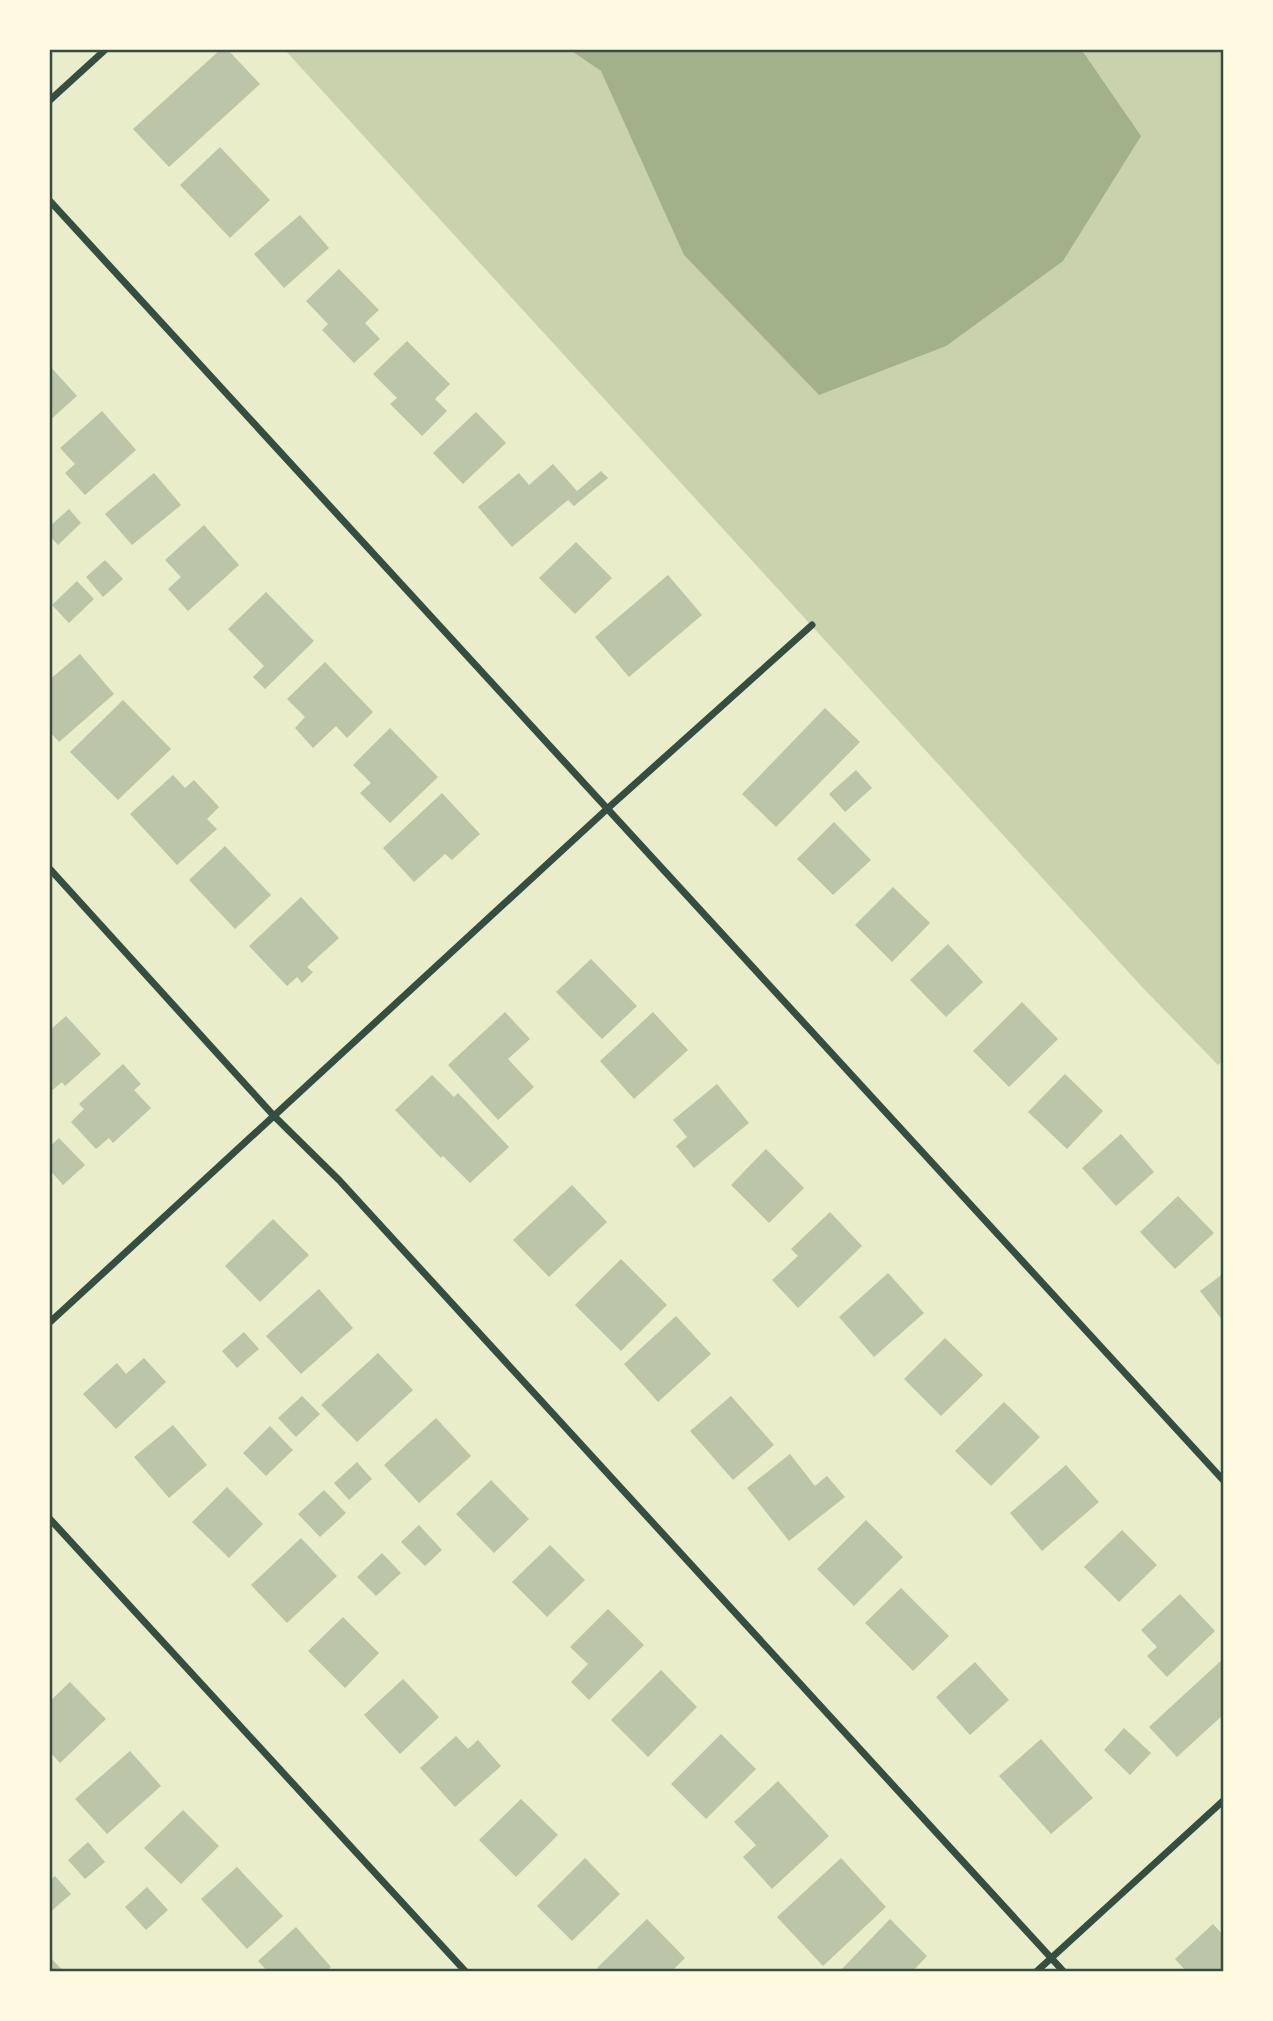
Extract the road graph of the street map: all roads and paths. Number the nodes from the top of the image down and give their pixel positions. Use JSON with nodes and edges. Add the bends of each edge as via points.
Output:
{"nodes":[{"id":1,"x":106,"y":49,"type":"edge"},
{"id":2,"x":49,"y":101,"type":"edge"},
{"id":3,"x":49,"y":200,"type":"edge"},
{"id":4,"x":812,"y":625,"type":"dead end"},
{"id":5,"x":607,"y":809,"type":"junction"},
{"id":6,"x":49,"y":868,"type":"edge"},
{"id":7,"x":274,"y":1115,"type":"junction"},
{"id":8,"x":49,"y":1323,"type":"edge"},
{"id":9,"x":1224,"y":1481,"type":"edge"},
{"id":10,"x":49,"y":1517,"type":"edge"},
{"id":11,"x":1224,"y":1800,"type":"edge"},
{"id":12,"x":1052,"y":1958,"type":"junction"},
{"id":13,"x":466,"y":1972,"type":"edge"},
{"id":14,"x":1036,"y":1972,"type":"edge"},
{"id":15,"x":1064,"y":1972,"type":"edge"}],
"edges":[{"from":1,"to":2,"type":"street"},
{"from":3,"to":5,"type":"street"},
{"from":4,"to":5,"type":"street"},
{"from":5,"to":7,"type":"street"},
{"from":5,"to":9,"type":"street"},
{"from":6,"to":7,"type":"street"},
{"from":7,"to":8,"type":"street"},
{"from":7,"to":12,"type":"street","via":[[339,1180]]},
{"from":10,"to":13,"type":"street"},
{"from":11,"to":12,"type":"street"},
{"from":12,"to":14,"type":"street"},
{"from":12,"to":15,"type":"street"}]}
